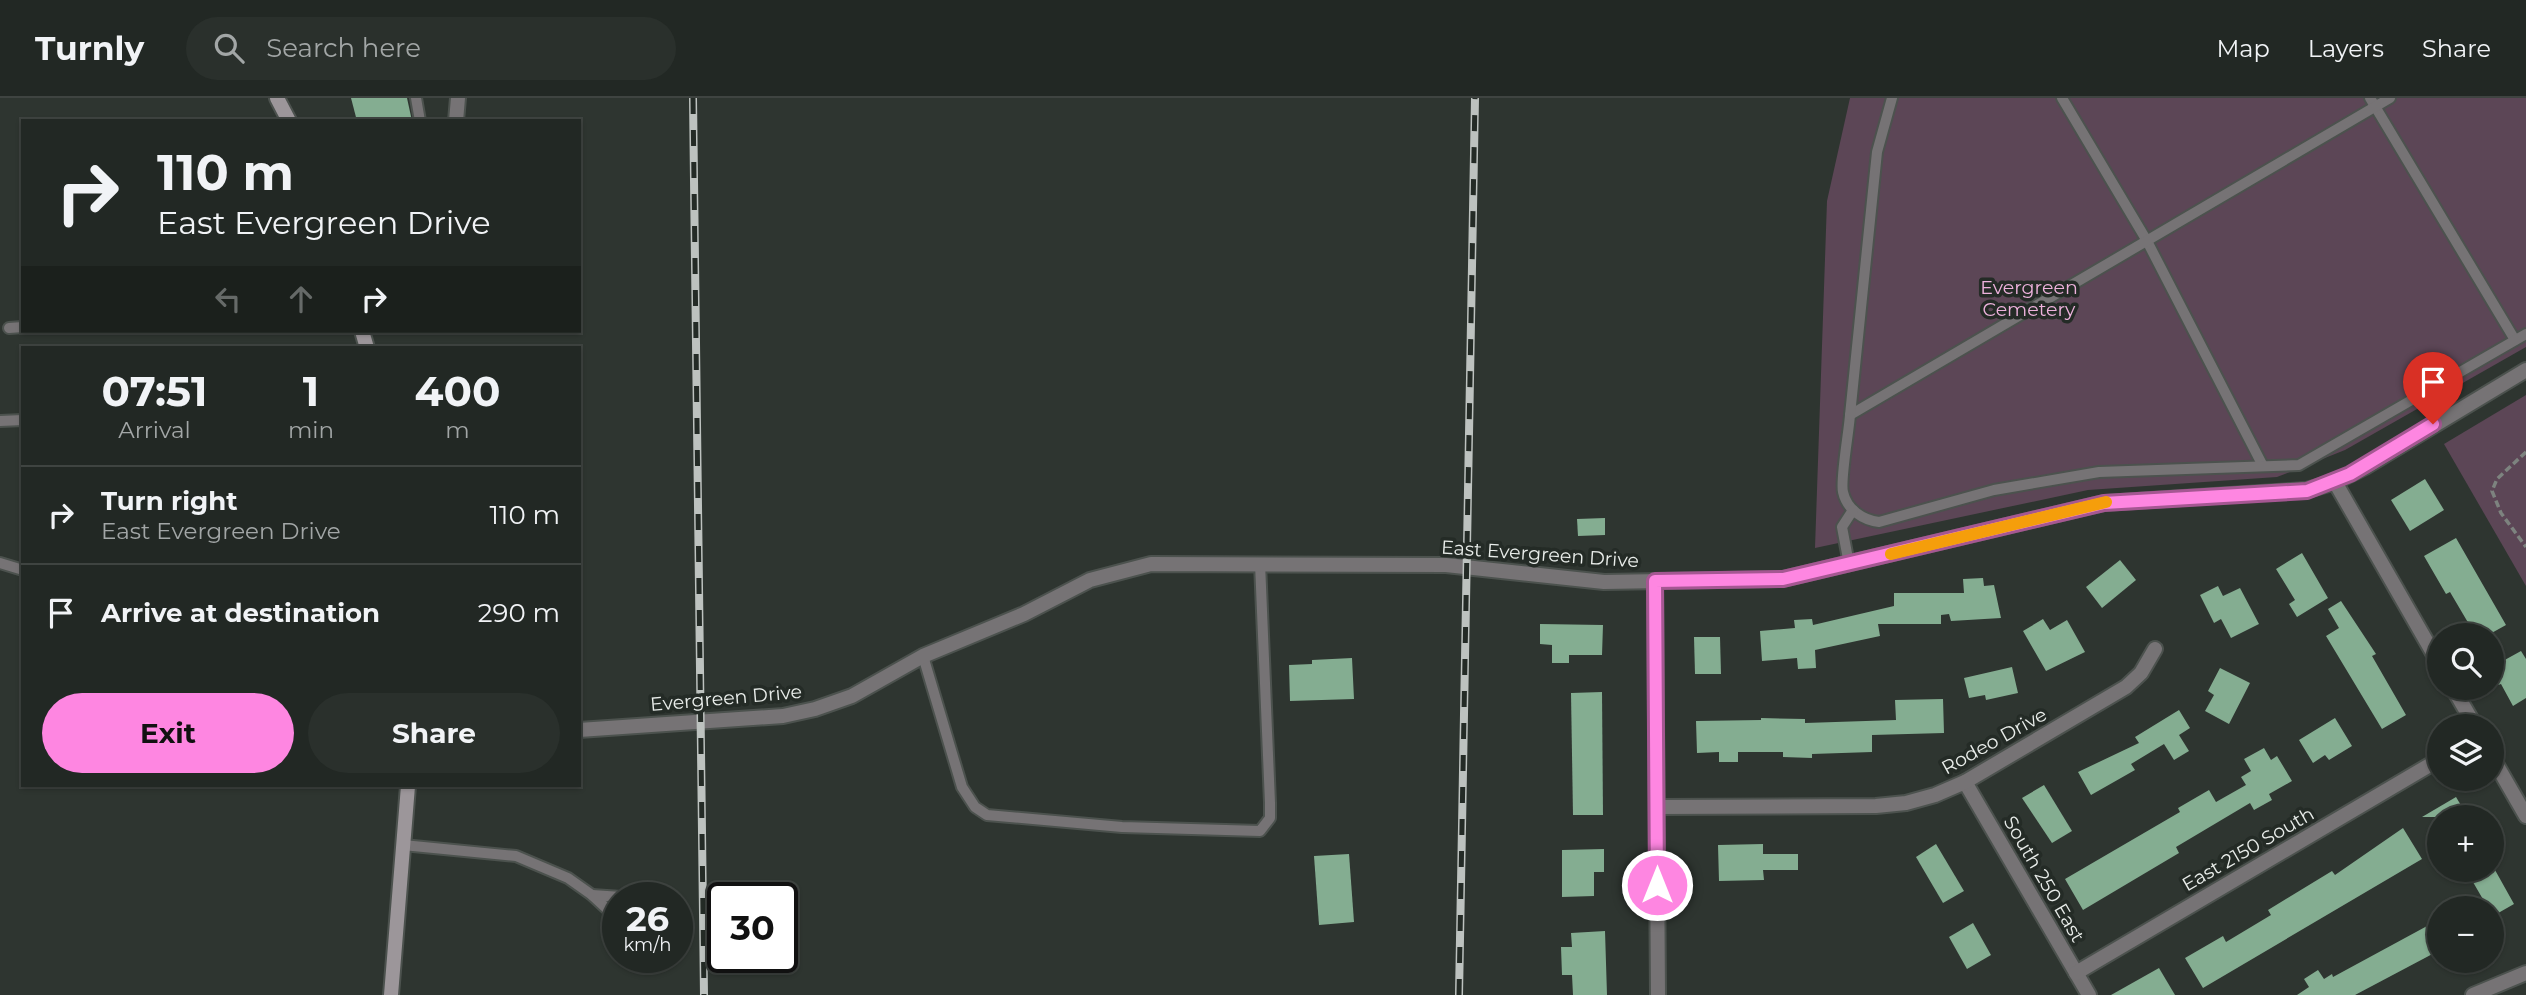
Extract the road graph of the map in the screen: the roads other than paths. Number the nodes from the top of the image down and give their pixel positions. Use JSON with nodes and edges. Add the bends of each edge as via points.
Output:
{"nodes":[{"id":1,"x":277,"y":98,"type":"edge"},
{"id":2,"x":416,"y":98,"type":"edge"},
{"id":3,"x":458,"y":98,"type":"edge"},
{"id":4,"x":1892,"y":98,"type":"edge"},
{"id":5,"x":2062,"y":98,"type":"edge"},
{"id":6,"x":2390,"y":98,"type":"edge"},
{"id":7,"x":2373,"y":102,"type":"edge"},
{"id":8,"x":288,"y":119,"type":"edge"},
{"id":9,"x":420,"y":119,"type":"edge"},
{"id":10,"x":456,"y":119,"type":"edge"},
{"id":11,"x":2147,"y":241,"type":"junction"},
{"id":12,"x":21,"y":327,"type":"edge"},
{"id":13,"x":9,"y":328,"type":"dead end"},
{"id":14,"x":2526,"y":334,"type":"edge"},
{"id":15,"x":2515,"y":340,"type":"junction"},
{"id":16,"x":2526,"y":370,"type":"edge"},
{"id":17,"x":1850,"y":415,"type":"junction"},
{"id":18,"x":21,"y":420,"type":"edge"},
{"id":19,"x":0,"y":421,"type":"edge"},
{"id":20,"x":2263,"y":466,"type":"junction"},
{"id":21,"x":2335,"y":482,"type":"junction"},
{"id":22,"x":1853,"y":510,"type":"junction"},
{"id":23,"x":0,"y":563,"type":"edge"},
{"id":24,"x":1260,"y":563,"type":"junction"},
{"id":25,"x":1849,"y":564,"type":"junction"},
{"id":26,"x":21,"y":569,"type":"edge"},
{"id":27,"x":1655,"y":581,"type":"junction"},
{"id":28,"x":1024,"y":614,"type":"joint"},
{"id":29,"x":2427,"y":642,"type":"edge"},
{"id":30,"x":2155,"y":649,"type":"dead end"},
{"id":31,"x":923,"y":656,"type":"junction"},
{"id":32,"x":581,"y":730,"type":"edge"},
{"id":33,"x":2427,"y":766,"type":"edge"},
{"id":34,"x":2504,"y":778,"type":"edge"},
{"id":35,"x":1965,"y":782,"type":"junction"},
{"id":36,"x":408,"y":787,"type":"edge"},
{"id":37,"x":1657,"y":807,"type":"junction"},
{"id":38,"x":2526,"y":816,"type":"edge"},
{"id":39,"x":403,"y":845,"type":"junction"},
{"id":40,"x":592,"y":895,"type":"junction"},
{"id":41,"x":602,"y":896,"type":"edge"},
{"id":42,"x":602,"y":904,"type":"edge"},
{"id":43,"x":2076,"y":972,"type":"junction"},
{"id":44,"x":2526,"y":973,"type":"edge"},
{"id":45,"x":391,"y":995,"type":"edge"},
{"id":46,"x":1658,"y":995,"type":"edge"},
{"id":47,"x":2089,"y":995,"type":"edge"},
{"id":48,"x":2473,"y":995,"type":"edge"}],
"edges":[{"from":1,"to":8,"type":"main road"},
{"from":2,"to":9,"type":"lane"},
{"from":3,"to":10,"type":"street"},
{"from":4,"to":17,"type":"lane","via":[[1877,152]]},
{"from":5,"to":11,"type":"lane"},
{"from":6,"to":7,"type":"lane"},
{"from":7,"to":11,"type":"lane"},
{"from":7,"to":15,"type":"lane"},
{"from":11,"to":17,"type":"lane"},
{"from":11,"to":20,"type":"lane"},
{"from":12,"to":13,"type":"lane"},
{"from":14,"to":15,"type":"lane"},
{"from":15,"to":20,"type":"lane","via":[[2299,466]]},
{"from":16,"to":21,"type":"street","name":"East Evergreen Drive"},
{"from":17,"to":22,"type":"lane","via":[[1843,492]]},
{"from":18,"to":19,"type":"lane"},
{"from":20,"to":22,"type":"lane","via":[[2088,474],[1994,489],[1879,523],[1864,520]]},
{"from":21,"to":25,"type":"street","name":"East Evergreen Drive","via":[[2307,491],[2104,503]]},
{"from":21,"to":29,"type":"street"},
{"from":22,"to":25,"type":"lane","via":[[1842,527]]},
{"from":23,"to":26,"type":"lane"},
{"from":24,"to":27,"type":"street","name":"East Evergreen Drive","via":[[1446,565],[1604,582]]},
{"from":24,"to":28,"type":"street","name":"East Evergreen Drive","via":[[1151,564],[1120,570]]},
{"from":24,"to":31,"type":"lane","via":[[1270,803],[1269,818],[1260,831],[1122,827],[987,814],[975,807],[961,787]]},
{"from":25,"to":27,"type":"street","name":"East Evergreen Drive","via":[[1783,579]]},
{"from":27,"to":37,"type":"street"},
{"from":28,"to":31,"type":"street","name":"Evergreen Drive"},
{"from":30,"to":35,"type":"street","name":"Rodeo Drive","via":[[2126,687]]},
{"from":31,"to":32,"type":"street","name":"Evergreen Drive","via":[[852,695],[783,716]]},
{"from":33,"to":43,"type":"street","name":"East 2150 South"},
{"from":34,"to":38,"type":"street"},
{"from":35,"to":37,"type":"street","name":"Rodeo Drive","via":[[1906,803],[1875,806]]},
{"from":35,"to":43,"type":"street","name":"South 250 East"},
{"from":36,"to":39,"type":"main road"},
{"from":37,"to":46,"type":"street"},
{"from":39,"to":40,"type":"lane","via":[[516,856],[568,878]]},
{"from":39,"to":45,"type":"main road"},
{"from":40,"to":41,"type":"lane"},
{"from":40,"to":42,"type":"lane"},
{"from":43,"to":47,"type":"street","name":"South 250 East"},
{"from":44,"to":48,"type":"street"}]}
